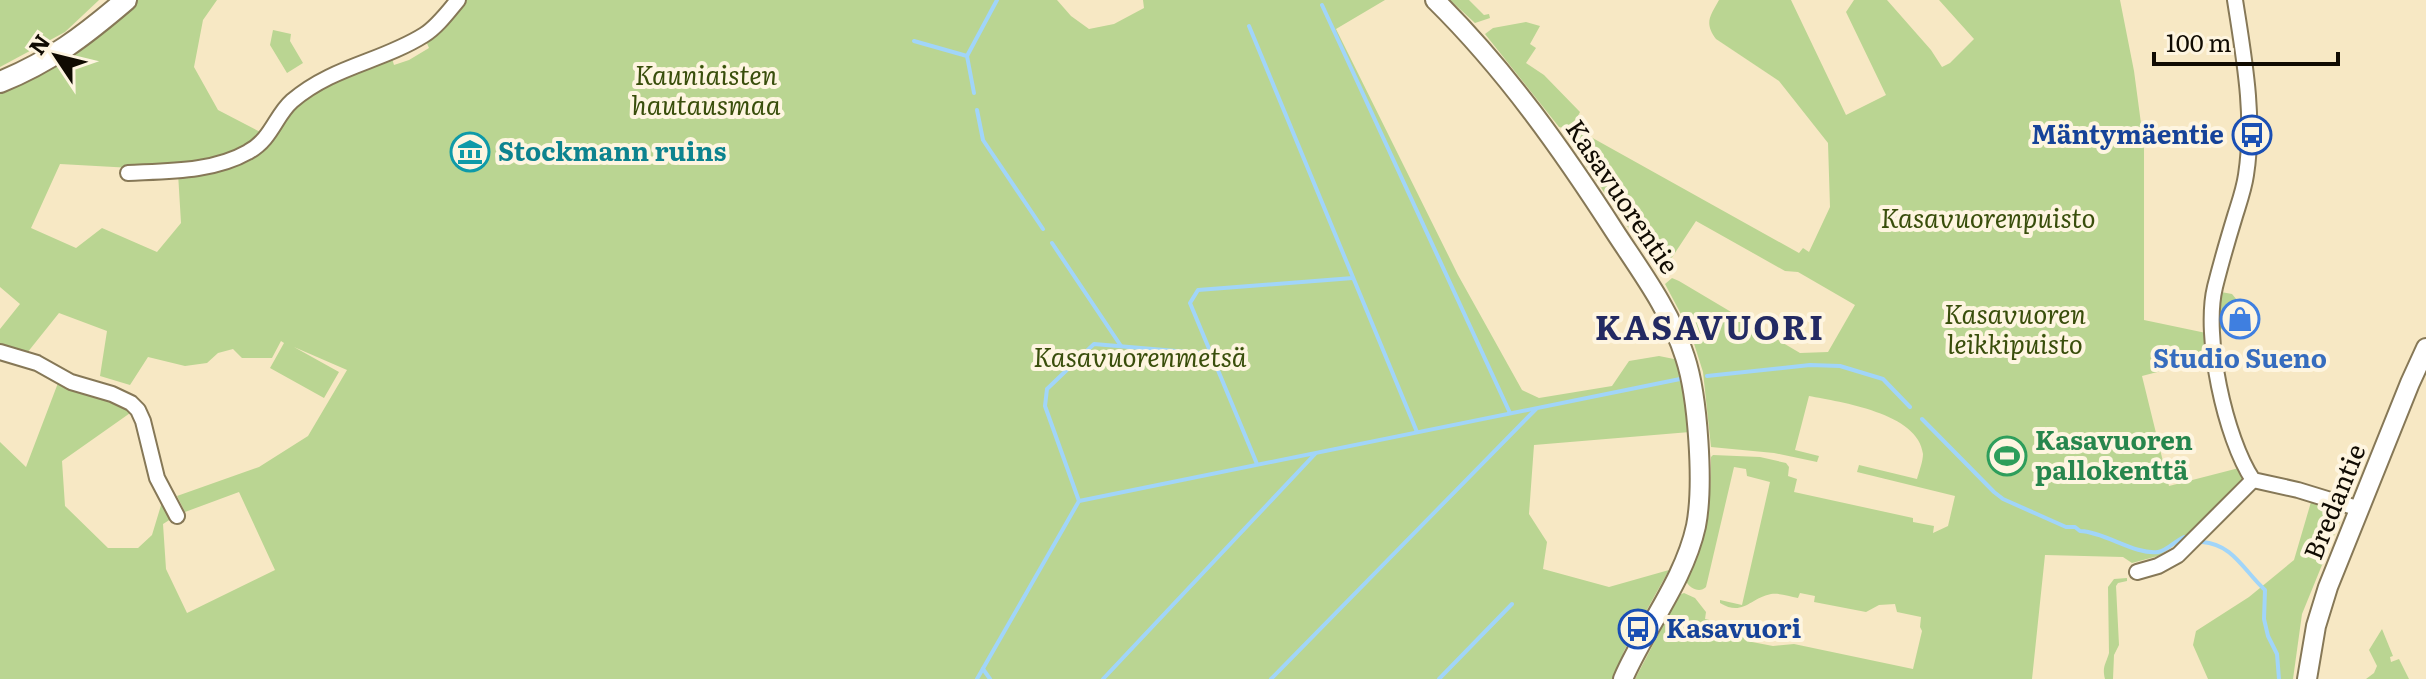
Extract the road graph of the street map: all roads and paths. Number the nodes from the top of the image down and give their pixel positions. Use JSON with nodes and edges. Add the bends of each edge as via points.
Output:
{"nodes":[{"id":1,"x":126,"y":0,"type":"edge"},
{"id":2,"x":458,"y":0,"type":"edge"},
{"id":3,"x":1435,"y":0,"type":"edge"},
{"id":4,"x":2235,"y":0,"type":"edge"},
{"id":5,"x":0,"y":82,"type":"edge"},
{"id":6,"x":128,"y":173,"type":"dead end"},
{"id":7,"x":2426,"y":348,"type":"edge"},
{"id":8,"x":0,"y":352,"type":"edge"},
{"id":9,"x":2253,"y":480,"type":"junction"},
{"id":10,"x":2360,"y":509,"type":"junction"},
{"id":11,"x":177,"y":516,"type":"dead end"},
{"id":12,"x":2137,"y":572,"type":"dead end"},
{"id":13,"x":1623,"y":679,"type":"edge"},
{"id":14,"x":2307,"y":679,"type":"edge"}],
"edges":[{"from":1,"to":5,"type":"main road","via":[[61,53]]},
{"from":2,"to":6,"type":"street","via":[[424,35],[338,71],[303,93],[249,152],[216,165]]},
{"from":3,"to":13,"type":"street","name":"Kasavuorentie","via":[[1497,67],[1572,165],[1660,302],[1685,358],[1699,455],[1696,526]]},
{"from":4,"to":9,"type":"street","via":[[2248,82],[2249,152],[2210,312],[2221,389],[2236,444]]},
{"from":7,"to":10,"type":"street","name":"Bredantie"},
{"from":8,"to":11,"type":"street","via":[[131,403],[143,421],[157,478]]},
{"from":9,"to":10,"type":"street"},
{"from":9,"to":12,"type":"street","via":[[2178,555]]},
{"from":10,"to":14,"type":"street","name":"Bredantie","via":[[2321,606]]}]}
